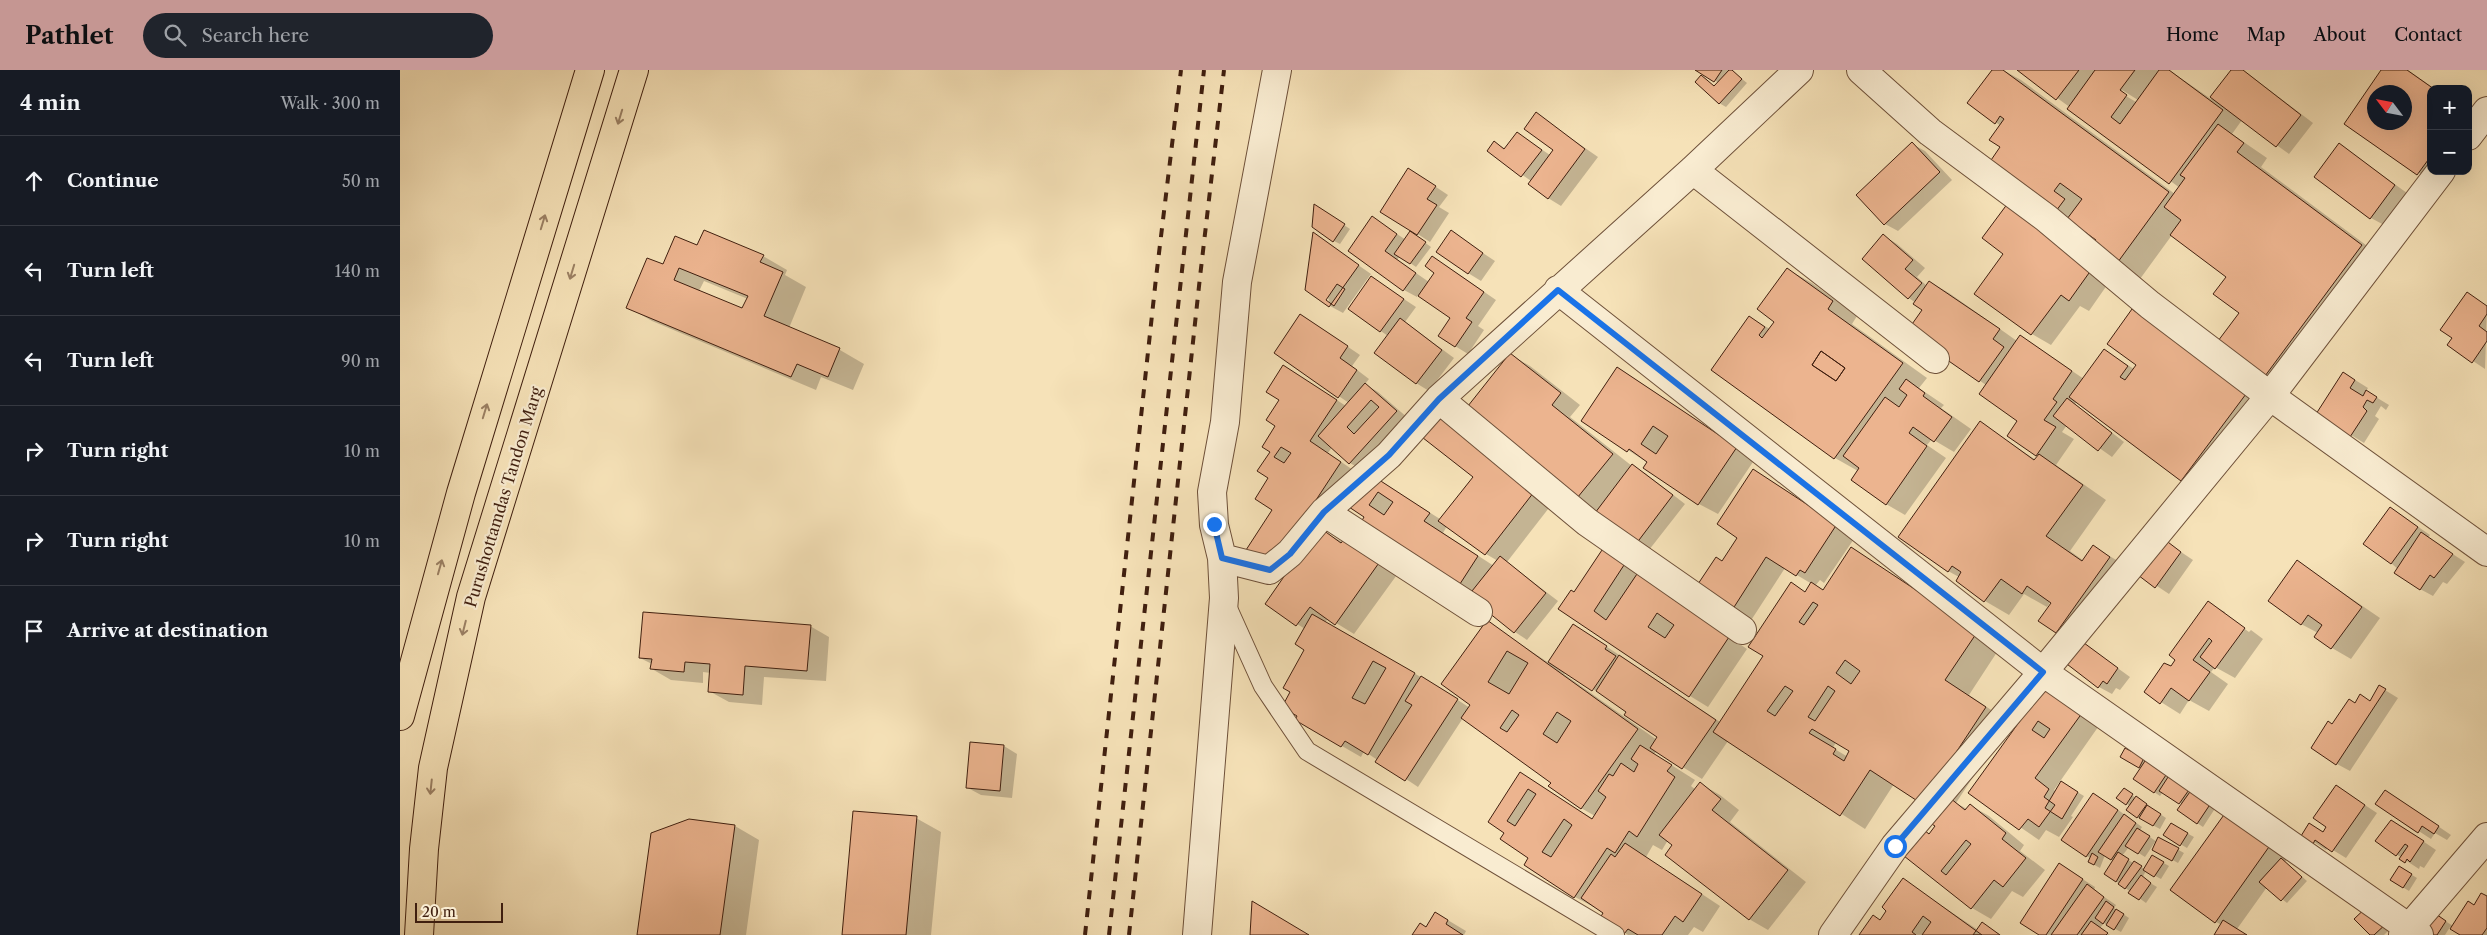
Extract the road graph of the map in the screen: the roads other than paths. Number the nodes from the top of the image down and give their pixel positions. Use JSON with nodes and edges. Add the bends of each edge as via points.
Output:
{"nodes":[{"id":1,"x":590,"y":70,"type":"edge"},
{"id":2,"x":634,"y":70,"type":"edge"},
{"id":3,"x":1277,"y":70,"type":"edge"},
{"id":4,"x":1799,"y":70,"type":"edge"},
{"id":5,"x":1862,"y":70,"type":"edge"},
{"id":6,"x":2487,"y":111,"type":"edge"},
{"id":7,"x":2472,"y":131,"type":"edge"},
{"id":8,"x":1693,"y":170,"type":"junction"},
{"id":9,"x":2438,"y":175,"type":"edge"},
{"id":10,"x":1558,"y":290,"type":"junction"},
{"id":11,"x":1936,"y":359,"type":"dead end"},
{"id":12,"x":2270,"y":396,"type":"junction"},
{"id":13,"x":1439,"y":399,"type":"junction"},
{"id":14,"x":1324,"y":512,"type":"junction"},
{"id":15,"x":2487,"y":552,"type":"edge"},
{"id":16,"x":1222,"y":558,"type":"junction"},
{"id":17,"x":1224,"y":598,"type":"junction"},
{"id":18,"x":1478,"y":612,"type":"dead end"},
{"id":19,"x":1742,"y":630,"type":"dead end"},
{"id":20,"x":2043,"y":672,"type":"junction"},
{"id":21,"x":400,"y":716,"type":"edge"},
{"id":22,"x":2487,"y":837,"type":"edge"},
{"id":23,"x":2411,"y":933,"type":"edge"},
{"id":24,"x":419,"y":935,"type":"edge"},
{"id":25,"x":1197,"y":935,"type":"edge"},
{"id":26,"x":1615,"y":935,"type":"edge"},
{"id":27,"x":1833,"y":935,"type":"edge"}],
"edges":[{"from":21,"to":1,"type":"main road","one_way":true,"via":[[466,474]]},
{"from":2,"to":24,"type":"main road","name":"Purushottamdas Tandon Marg","one_way":true,"via":[[471,597],[433,768]]},
{"from":3,"to":16,"type":"street","via":[[1237,282],[1225,422],[1212,492],[1214,524]]},
{"from":4,"to":8,"type":"street"},
{"from":5,"to":12,"type":"street","via":[[1930,132],[2046,218],[2150,305]]},
{"from":6,"to":7,"type":"street"},
{"from":8,"to":10,"type":"street"},
{"from":8,"to":11,"type":"street"},
{"from":9,"to":12,"type":"street"},
{"from":10,"to":13,"type":"street"},
{"from":10,"to":20,"type":"street"},
{"from":12,"to":15,"type":"street"},
{"from":12,"to":20,"type":"street"},
{"from":13,"to":14,"type":"street","via":[[1389,455]]},
{"from":13,"to":19,"type":"street","via":[[1588,522]]},
{"from":14,"to":16,"type":"street","via":[[1290,554],[1270,570]]},
{"from":14,"to":18,"type":"street"},
{"from":16,"to":17,"type":"street"},
{"from":17,"to":25,"type":"street"},
{"from":17,"to":26,"type":"lane","via":[[1263,686],[1307,751]]},
{"from":20,"to":23,"type":"street"},
{"from":20,"to":27,"type":"street","via":[[1895,846]]},
{"from":22,"to":23,"type":"street"}]}
